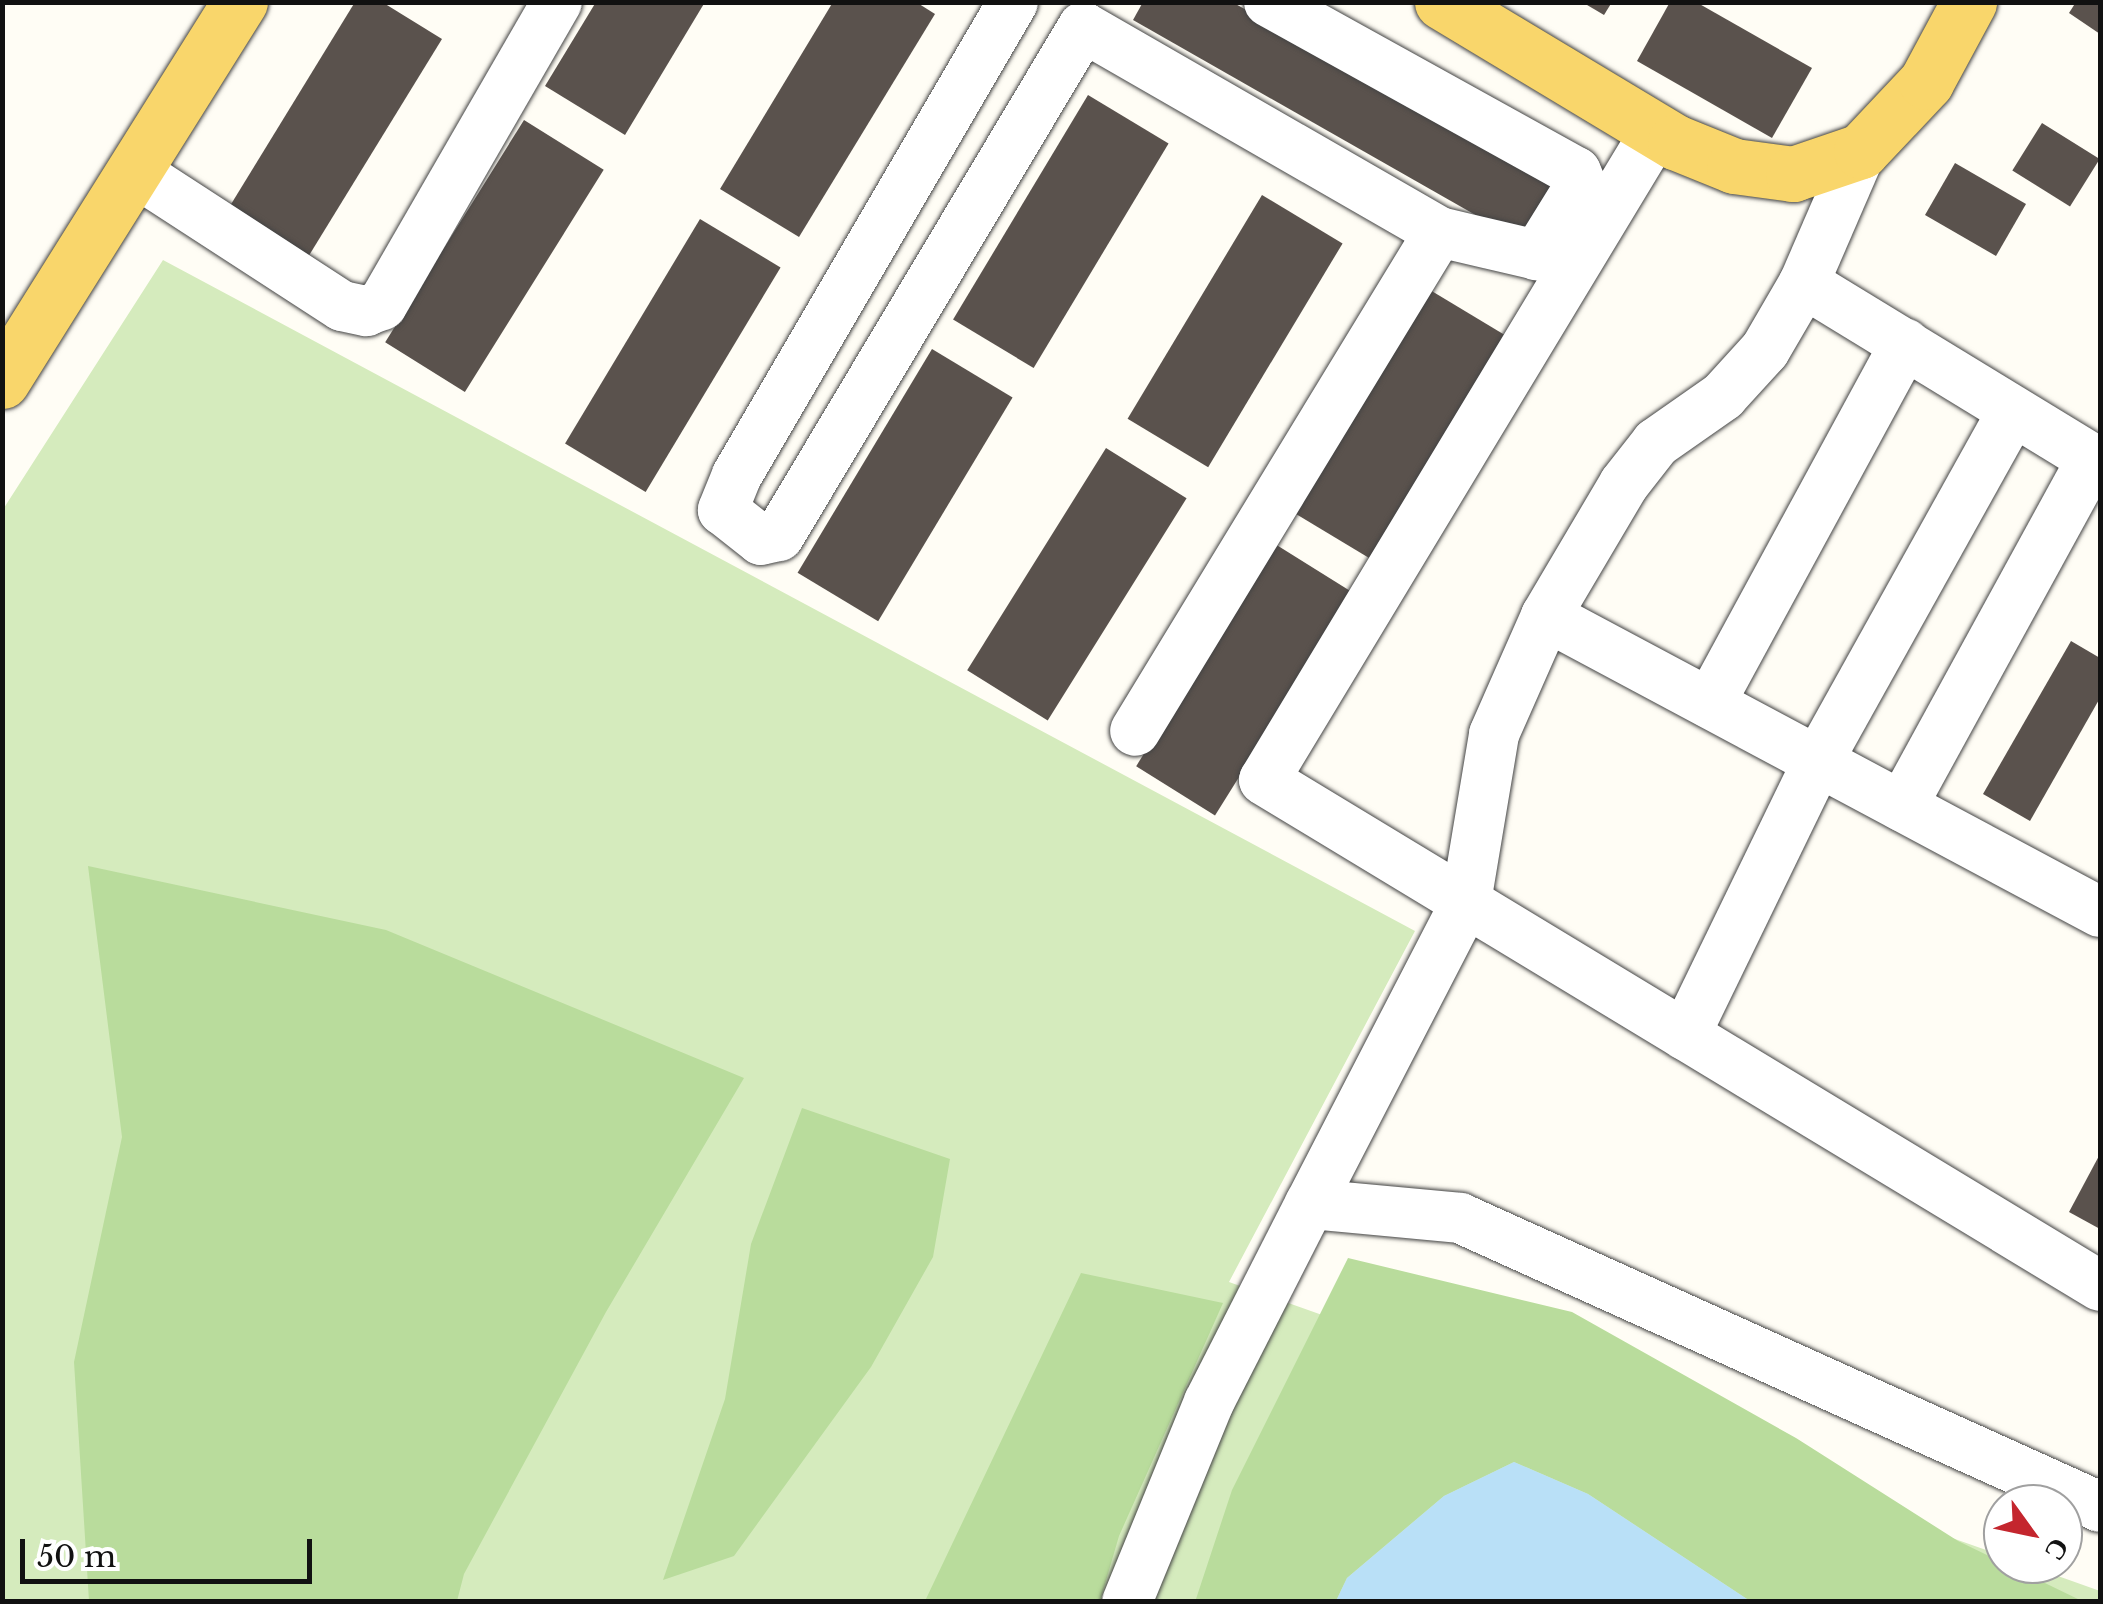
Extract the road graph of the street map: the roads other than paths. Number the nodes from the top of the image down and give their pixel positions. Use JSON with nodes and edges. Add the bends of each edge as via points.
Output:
{"nodes":[{"id":1,"x":240,"y":2,"type":"edge"},
{"id":2,"x":557,"y":2,"type":"edge"},
{"id":3,"x":1013,"y":2,"type":"edge"},
{"id":4,"x":1039,"y":2,"type":"edge"},
{"id":5,"x":1269,"y":2,"type":"edge"},
{"id":6,"x":1442,"y":2,"type":"edge"},
{"id":7,"x":1969,"y":2,"type":"edge"},
{"id":8,"x":1090,"y":15,"type":"edge"},
{"id":9,"x":1656,"y":130,"type":"junction"},
{"id":10,"x":1861,"y":151,"type":"junction"},
{"id":11,"x":137,"y":173,"type":"junction"},
{"id":12,"x":1439,"y":232,"type":"junction"},
{"id":13,"x":1804,"y":283,"type":"junction"},
{"id":14,"x":1906,"y":344,"type":"junction"},
{"id":15,"x":2,"y":381,"type":"edge"},
{"id":16,"x":2012,"y":412,"type":"junction"},
{"id":17,"x":2096,"y":462,"type":"edge"},
{"id":18,"x":1546,"y":616,"type":"junction"},
{"id":19,"x":1710,"y":704,"type":"junction"},
{"id":20,"x":1136,"y":731,"type":"dead end"},
{"id":21,"x":1818,"y":761,"type":"junction"},
{"id":22,"x":1902,"y":806,"type":"junction"},
{"id":23,"x":1466,"y":902,"type":"junction"},
{"id":24,"x":2100,"y":912,"type":"edge"},
{"id":25,"x":1685,"y":1035,"type":"junction"},
{"id":26,"x":1310,"y":1204,"type":"junction"},
{"id":27,"x":2100,"y":1286,"type":"edge"},
{"id":28,"x":2100,"y":1507,"type":"edge"},
{"id":29,"x":1127,"y":1602,"type":"edge"}],
"edges":[{"from":1,"to":11,"type":"main road"},
{"from":2,"to":11,"type":"street","via":[[382,305],[366,311],[342,306]]},
{"from":3,"to":8,"type":"street","via":[[738,475],[722,510],[761,540],[779,536]]},
{"from":4,"to":8,"type":"street"},
{"from":5,"to":12,"type":"street","via":[[1576,172],[1581,184],[1537,255]]},
{"from":6,"to":9,"type":"main road"},
{"from":7,"to":10,"type":"main road","via":[[1926,82]]},
{"from":8,"to":12,"type":"street"},
{"from":9,"to":10,"type":"main road","via":[[1734,166],[1793,174]]},
{"from":9,"to":23,"type":"street","via":[[1264,780]]},
{"from":10,"to":13,"type":"street"},
{"from":11,"to":15,"type":"main road"},
{"from":12,"to":20,"type":"street"},
{"from":13,"to":14,"type":"street"},
{"from":13,"to":18,"type":"street","via":[[1744,378],[1684,418],[1624,484]]},
{"from":14,"to":16,"type":"street"},
{"from":14,"to":19,"type":"street"},
{"from":16,"to":17,"type":"street"},
{"from":16,"to":21,"type":"street"},
{"from":17,"to":22,"type":"street"},
{"from":18,"to":19,"type":"street"},
{"from":18,"to":23,"type":"street","via":[[1494,734]]},
{"from":19,"to":21,"type":"street"},
{"from":21,"to":22,"type":"street"},
{"from":21,"to":25,"type":"street"},
{"from":22,"to":24,"type":"street"},
{"from":23,"to":25,"type":"street"},
{"from":23,"to":26,"type":"street"},
{"from":25,"to":27,"type":"street"},
{"from":26,"to":28,"type":"street","via":[[1460,1218]]},
{"from":26,"to":29,"type":"street","via":[[1209,1402]]}]}
